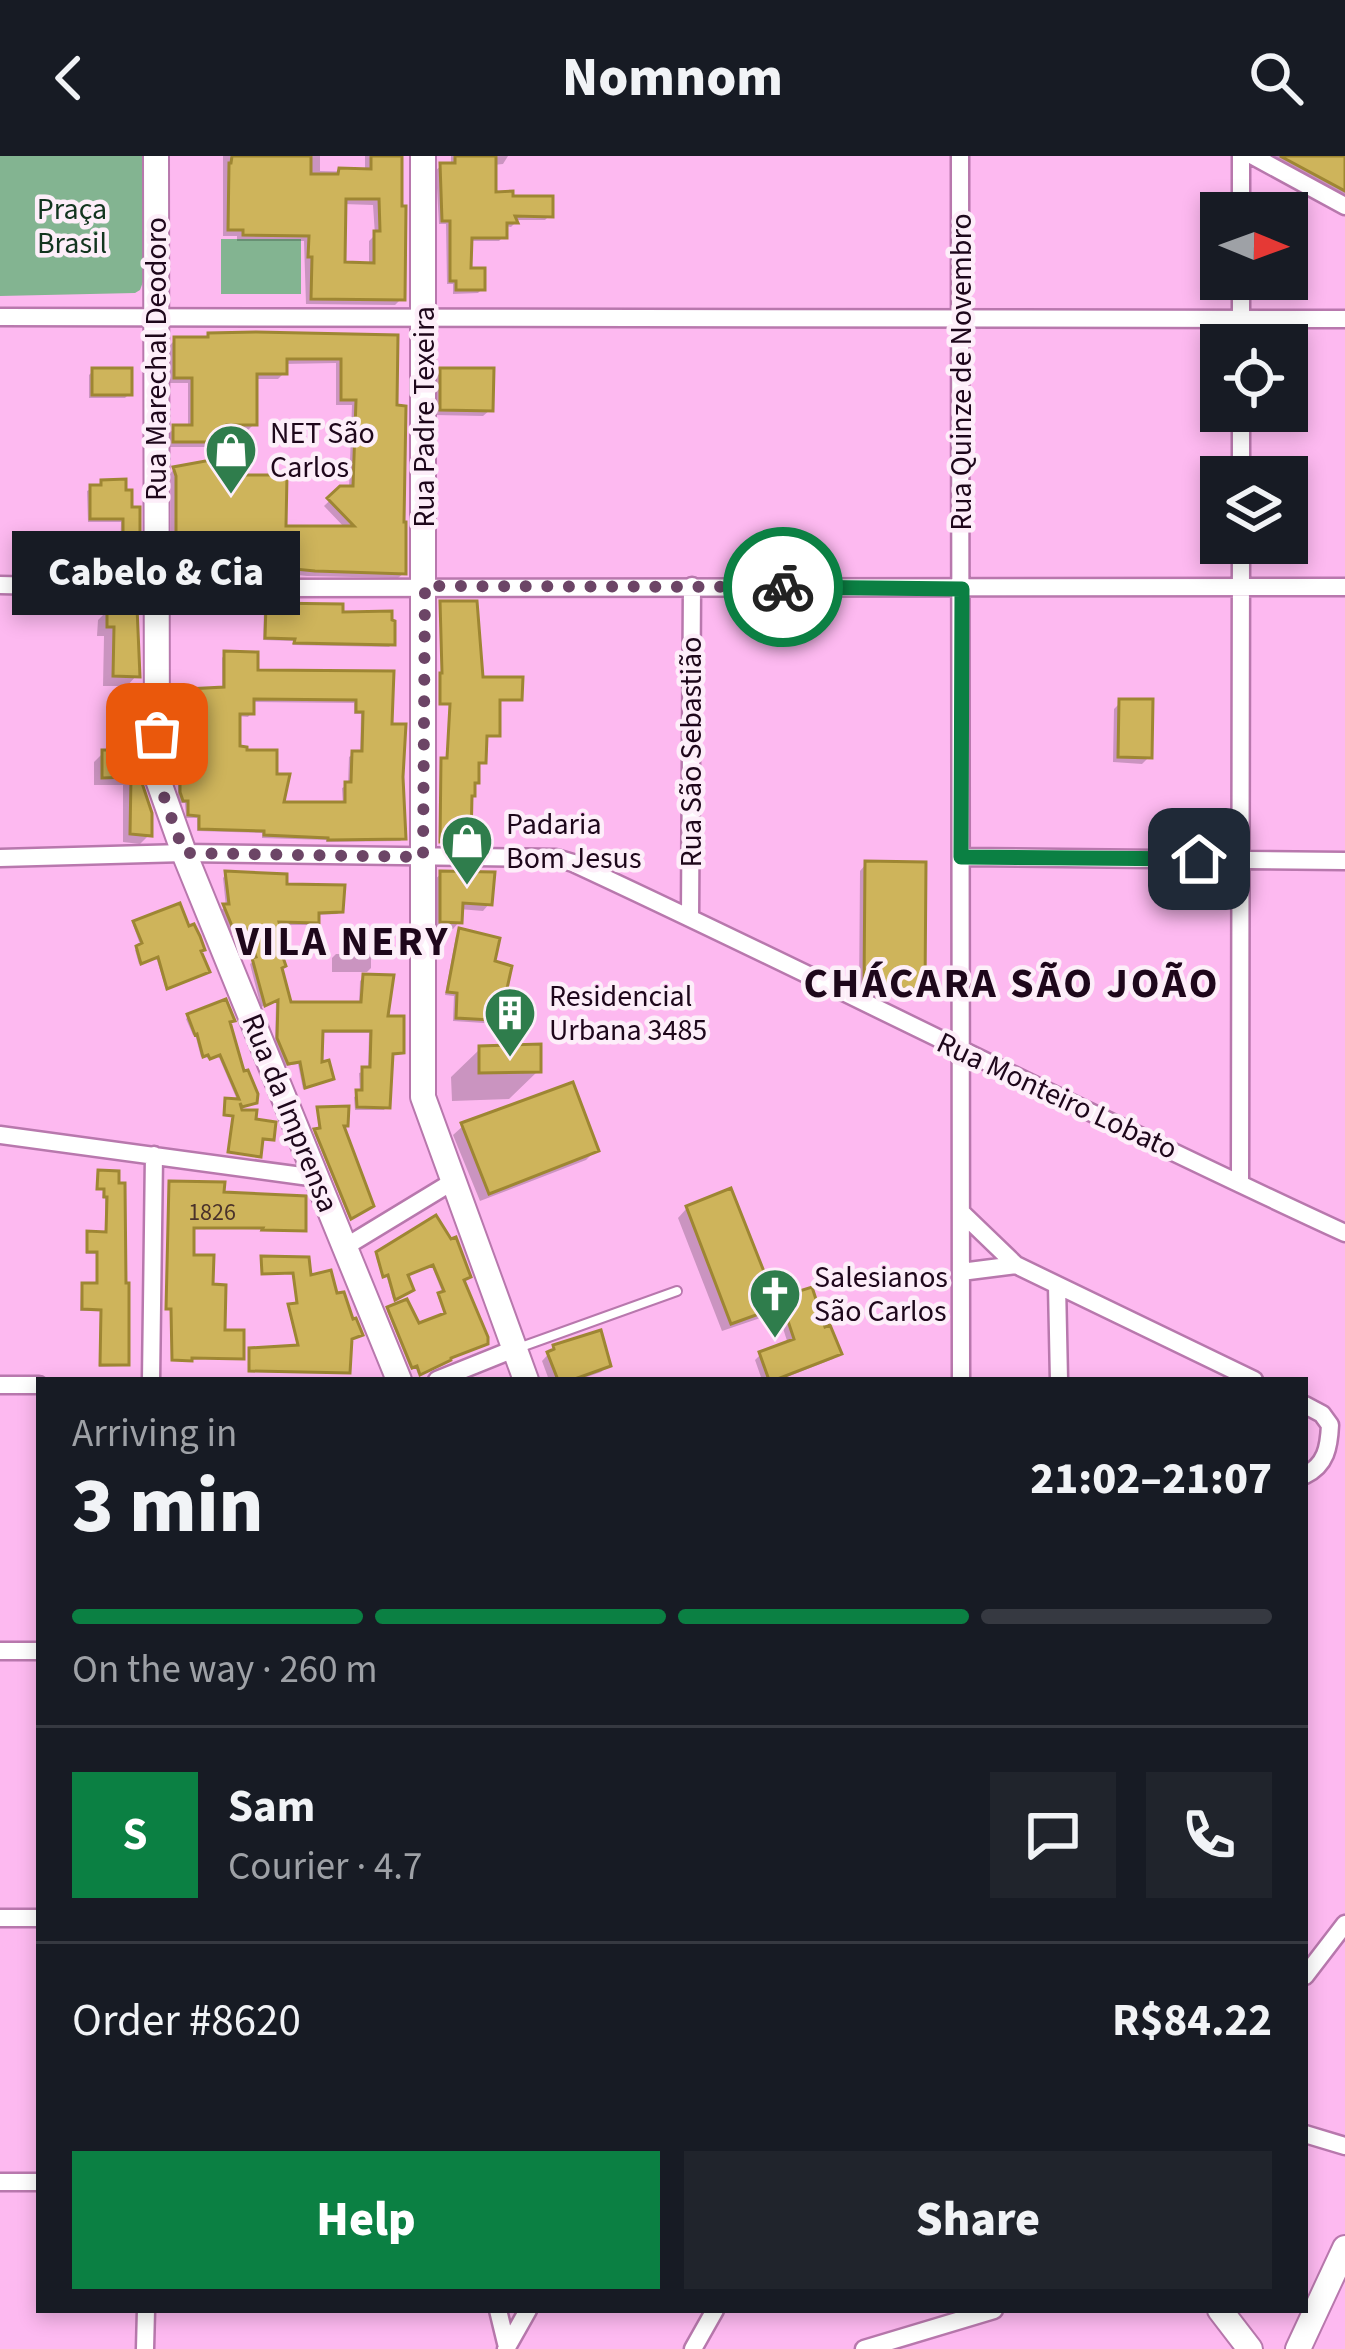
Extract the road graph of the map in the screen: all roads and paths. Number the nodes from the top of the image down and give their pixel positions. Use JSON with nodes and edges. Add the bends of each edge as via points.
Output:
{"nodes":[{"id":1,"x":156,"y":156,"type":"edge"},
{"id":2,"x":423,"y":156,"type":"edge"},
{"id":3,"x":960,"y":156,"type":"edge"},
{"id":4,"x":1241,"y":156,"type":"edge"},
{"id":5,"x":1253,"y":156,"type":"edge"},
{"id":6,"x":1241,"y":192,"type":"edge"},
{"id":7,"x":1345,"y":206,"type":"edge"},
{"id":8,"x":1241,"y":300,"type":"edge"},
{"id":9,"x":0,"y":316,"type":"edge"},
{"id":10,"x":424,"y":316,"type":"junction"},
{"id":11,"x":156,"y":318,"type":"junction"},
{"id":12,"x":961,"y":319,"type":"junction"},
{"id":13,"x":1241,"y":319,"type":"junction"},
{"id":14,"x":1345,"y":319,"type":"edge"},
{"id":15,"x":1241,"y":324,"type":"edge"},
{"id":16,"x":1241,"y":564,"type":"edge"},
{"id":17,"x":0,"y":585,"type":"edge"},
{"id":18,"x":425,"y":586,"type":"junction"},
{"id":19,"x":692,"y":586,"type":"junction"},
{"id":20,"x":1241,"y":586,"type":"junction"},
{"id":21,"x":1345,"y":587,"type":"edge"},
{"id":22,"x":155,"y":588,"type":"junction"},
{"id":23,"x":962,"y":589,"type":"junction"},
{"id":24,"x":157,"y":777,"type":"joint"},
{"id":25,"x":184,"y":853,"type":"junction"},
{"id":26,"x":423,"y":857,"type":"junction"},
{"id":27,"x":961,"y":857,"type":"junction"},
{"id":28,"x":0,"y":858,"type":"edge"},
{"id":29,"x":1241,"y":860,"type":"junction"},
{"id":30,"x":1345,"y":860,"type":"edge"},
{"id":31,"x":690,"y":917,"type":"junction"},
{"id":32,"x":963,"y":1052,"type":"junction"},
{"id":33,"x":0,"y":1135,"type":"edge"},
{"id":34,"x":154,"y":1155,"type":"junction"},
{"id":35,"x":317,"y":1178,"type":"junction"},
{"id":36,"x":452,"y":1182,"type":"junction"},
{"id":37,"x":1240,"y":1183,"type":"junction"},
{"id":38,"x":961,"y":1212,"type":"junction"},
{"id":39,"x":1345,"y":1233,"type":"edge"},
{"id":40,"x":345,"y":1246,"type":"junction"},
{"id":41,"x":1016,"y":1265,"type":"junction"},
{"id":42,"x":962,"y":1272,"type":"junction"},
{"id":43,"x":1057,"y":1285,"type":"junction"},
{"id":44,"x":677,"y":1291,"type":"dead end"},
{"id":45,"x":514,"y":1349,"type":"junction"},
{"id":46,"x":151,"y":1377,"type":"edge"},
{"id":47,"x":398,"y":1377,"type":"edge"},
{"id":48,"x":444,"y":1377,"type":"edge"},
{"id":49,"x":525,"y":1377,"type":"edge"},
{"id":50,"x":961,"y":1377,"type":"edge"},
{"id":51,"x":1059,"y":1377,"type":"edge"},
{"id":52,"x":1248,"y":1377,"type":"edge"},
{"id":53,"x":0,"y":1385,"type":"edge"},
{"id":54,"x":36,"y":1385,"type":"edge"},
{"id":55,"x":1308,"y":1407,"type":"edge"},
{"id":56,"x":1308,"y":1474,"type":"edge"},
{"id":57,"x":0,"y":1651,"type":"edge"},
{"id":58,"x":36,"y":1651,"type":"edge"},
{"id":59,"x":0,"y":1918,"type":"edge"},
{"id":60,"x":36,"y":1918,"type":"edge"},
{"id":61,"x":1345,"y":1924,"type":"edge"},
{"id":62,"x":1308,"y":1972,"type":"edge"},
{"id":63,"x":1308,"y":2135,"type":"edge"},
{"id":64,"x":1345,"y":2146,"type":"edge"},
{"id":65,"x":0,"y":2182,"type":"edge"},
{"id":66,"x":36,"y":2182,"type":"edge"},
{"id":67,"x":1343,"y":2258,"type":"edge"},
{"id":68,"x":146,"y":2313,"type":"edge"},
{"id":69,"x":499,"y":2313,"type":"edge"},
{"id":70,"x":526,"y":2313,"type":"edge"},
{"id":71,"x":713,"y":2313,"type":"edge"},
{"id":72,"x":984,"y":2313,"type":"edge"},
{"id":73,"x":1222,"y":2313,"type":"edge"},
{"id":74,"x":506,"y":2348,"type":"edge"},
{"id":75,"x":146,"y":2349,"type":"edge"},
{"id":76,"x":693,"y":2349,"type":"edge"},
{"id":77,"x":864,"y":2349,"type":"edge"},
{"id":78,"x":1250,"y":2349,"type":"edge"},
{"id":79,"x":1298,"y":2349,"type":"edge"}],
"edges":[{"from":1,"to":11,"type":"main road","name":"Rua Marechal Deodoro"},
{"from":2,"to":10,"type":"main road","name":"Rua Padre Texeira"},
{"from":3,"to":12,"type":"street","name":"Rua Quinze de Novembro"},
{"from":4,"to":6,"type":"street"},
{"from":5,"to":7,"type":"street"},
{"from":8,"to":13,"type":"street"},
{"from":9,"to":11,"type":"street"},
{"from":10,"to":11,"type":"street"},
{"from":10,"to":12,"type":"street"},
{"from":10,"to":18,"type":"main road","name":"Rua Padre Texeira"},
{"from":11,"to":22,"type":"main road","name":"Rua Marechal Deodoro"},
{"from":12,"to":13,"type":"street"},
{"from":12,"to":23,"type":"street","name":"Rua Quinze de Novembro"},
{"from":13,"to":14,"type":"street"},
{"from":13,"to":15,"type":"street"},
{"from":16,"to":20,"type":"street"},
{"from":17,"to":22,"type":"street"},
{"from":18,"to":19,"type":"street"},
{"from":18,"to":22,"type":"street"},
{"from":18,"to":26,"type":"main road","name":"Rua Padre Texeira"},
{"from":19,"to":23,"type":"street"},
{"from":19,"to":31,"type":"street","name":"Rua São Sebastião"},
{"from":20,"to":21,"type":"street"},
{"from":20,"to":23,"type":"street"},
{"from":20,"to":29,"type":"street"},
{"from":22,"to":24,"type":"main road","name":"Rua Marechal Deodoro"},
{"from":23,"to":27,"type":"street","name":"Rua Quinze de Novembro"},
{"from":24,"to":25,"type":"main road","name":"Rua da Imprensa"},
{"from":25,"to":26,"type":"street","name":"Rua Monteiro Lobato"},
{"from":25,"to":28,"type":"street","name":"Rua Monteiro Lobato"},
{"from":25,"to":35,"type":"main road","name":"Rua da Imprensa"},
{"from":26,"to":31,"type":"street","name":"Rua Monteiro Lobato","via":[[556,858]]},
{"from":26,"to":36,"type":"main road","name":"Rua Padre Texeira","via":[[423,1097]]},
{"from":27,"to":29,"type":"street"},
{"from":27,"to":32,"type":"street","name":"Rua Quinze de Novembro"},
{"from":29,"to":30,"type":"street"},
{"from":29,"to":37,"type":"street"},
{"from":31,"to":32,"type":"street","name":"Rua Monteiro Lobato"},
{"from":32,"to":37,"type":"street","name":"Rua Monteiro Lobato"},
{"from":32,"to":38,"type":"street","name":"Rua Quinze de Novembro"},
{"from":33,"to":34,"type":"street"},
{"from":34,"to":35,"type":"street"},
{"from":34,"to":46,"type":"street"},
{"from":35,"to":40,"type":"main road","name":"Rua da Imprensa"},
{"from":36,"to":40,"type":"street"},
{"from":36,"to":45,"type":"main road","name":"Rua Padre Texeira"},
{"from":37,"to":39,"type":"street","name":"Rua Monteiro Lobato"},
{"from":38,"to":41,"type":"street"},
{"from":38,"to":42,"type":"street","name":"Rua Quinze de Novembro"},
{"from":40,"to":47,"type":"main road","name":"Rua da Imprensa"},
{"from":41,"to":42,"type":"street"},
{"from":41,"to":43,"type":"street"},
{"from":42,"to":50,"type":"street","name":"Rua Quinze de Novembro"},
{"from":43,"to":51,"type":"street"},
{"from":43,"to":52,"type":"street"},
{"from":44,"to":45,"type":"lane"},
{"from":45,"to":48,"type":"street"},
{"from":45,"to":49,"type":"main road","name":"Rua Padre Texeira"},
{"from":53,"to":54,"type":"street"},
{"from":55,"to":56,"type":"street","via":[[1330,1424],[1325,1456]]},
{"from":57,"to":58,"type":"street"},
{"from":59,"to":60,"type":"street"},
{"from":61,"to":62,"type":"street"},
{"from":63,"to":64,"type":"street"},
{"from":65,"to":66,"type":"street"},
{"from":67,"to":79,"type":"main road"},
{"from":68,"to":75,"type":"street"},
{"from":69,"to":74,"type":"street"},
{"from":70,"to":74,"type":"street"},
{"from":71,"to":76,"type":"street"},
{"from":72,"to":77,"type":"street"},
{"from":73,"to":78,"type":"main road"}]}
